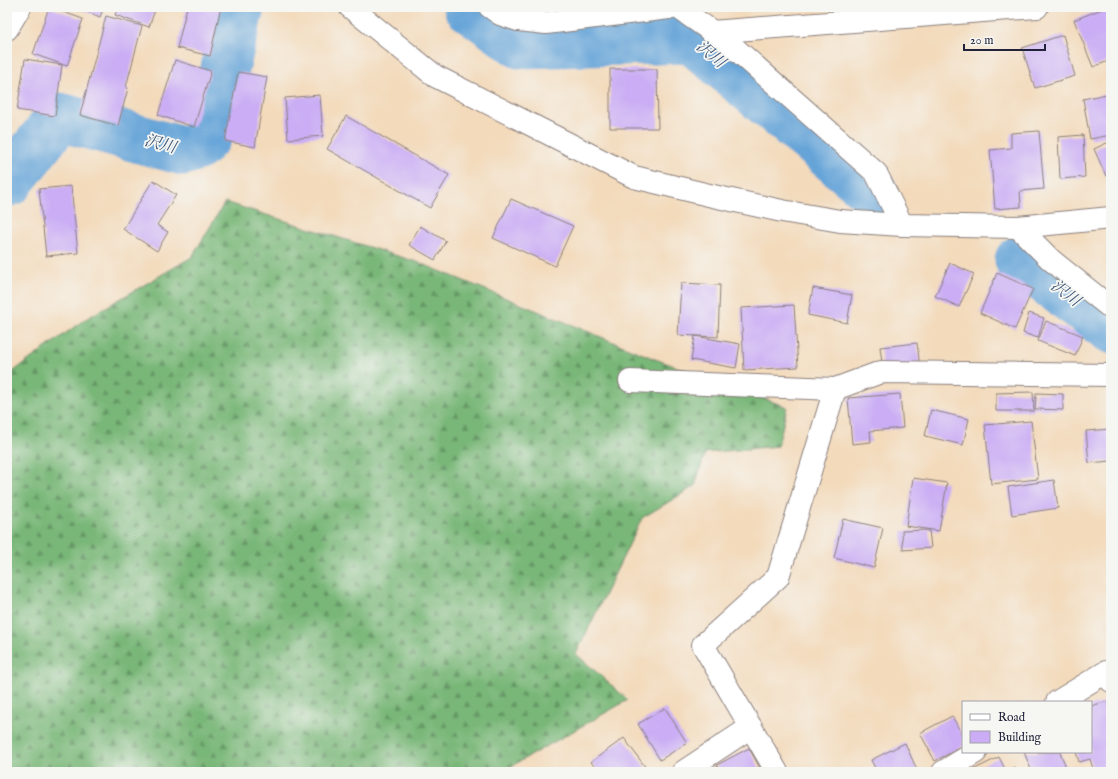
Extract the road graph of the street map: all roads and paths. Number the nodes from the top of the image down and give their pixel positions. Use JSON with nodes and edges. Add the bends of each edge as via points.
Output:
{"nodes":[{"id":1,"x":20,"y":7,"type":"edge"},
{"id":2,"x":350,"y":7,"type":"edge"},
{"id":3,"x":490,"y":7,"type":"edge"},
{"id":4,"x":677,"y":7,"type":"edge"},
{"id":5,"x":1036,"y":7,"type":"edge"},
{"id":6,"x":7,"y":29,"type":"edge"},
{"id":7,"x":711,"y":32,"type":"junction"},
{"id":8,"x":1111,"y":218,"type":"edge"},
{"id":9,"x":902,"y":225,"type":"junction"},
{"id":10,"x":1018,"y":227,"type":"junction"},
{"id":11,"x":1111,"y":308,"type":"edge"},
{"id":12,"x":1111,"y":375,"type":"edge"},
{"id":13,"x":630,"y":381,"type":"dead end"},
{"id":14,"x":835,"y":389,"type":"junction"},
{"id":15,"x":1111,"y":681,"type":"edge"},
{"id":16,"x":1058,"y":701,"type":"edge"},
{"id":17,"x":751,"y":727,"type":"junction"},
{"id":18,"x":974,"y":753,"type":"edge"},
{"id":19,"x":683,"y":772,"type":"edge"},
{"id":20,"x":777,"y":772,"type":"edge"},
{"id":21,"x":943,"y":772,"type":"edge"}],
"edges":[{"from":1,"to":6,"type":"street"},
{"from":2,"to":9,"type":"street","via":[[435,76],[634,177],[782,211],[840,221]]},
{"from":3,"to":4,"type":"street","via":[[500,14],[518,20],[546,23]]},
{"from":4,"to":7,"type":"street"},
{"from":5,"to":7,"type":"street"},
{"from":7,"to":9,"type":"street","via":[[730,44],[876,173]]},
{"from":8,"to":10,"type":"street"},
{"from":9,"to":10,"type":"street"},
{"from":10,"to":11,"type":"street","via":[[1051,260]]},
{"from":12,"to":14,"type":"street","via":[[881,372]]},
{"from":13,"to":14,"type":"street"},
{"from":14,"to":17,"type":"street","via":[[778,577],[703,645]]},
{"from":15,"to":16,"type":"street","via":[[1106,672]]},
{"from":17,"to":19,"type":"street"},
{"from":17,"to":20,"type":"street"},
{"from":18,"to":21,"type":"street"}]}
